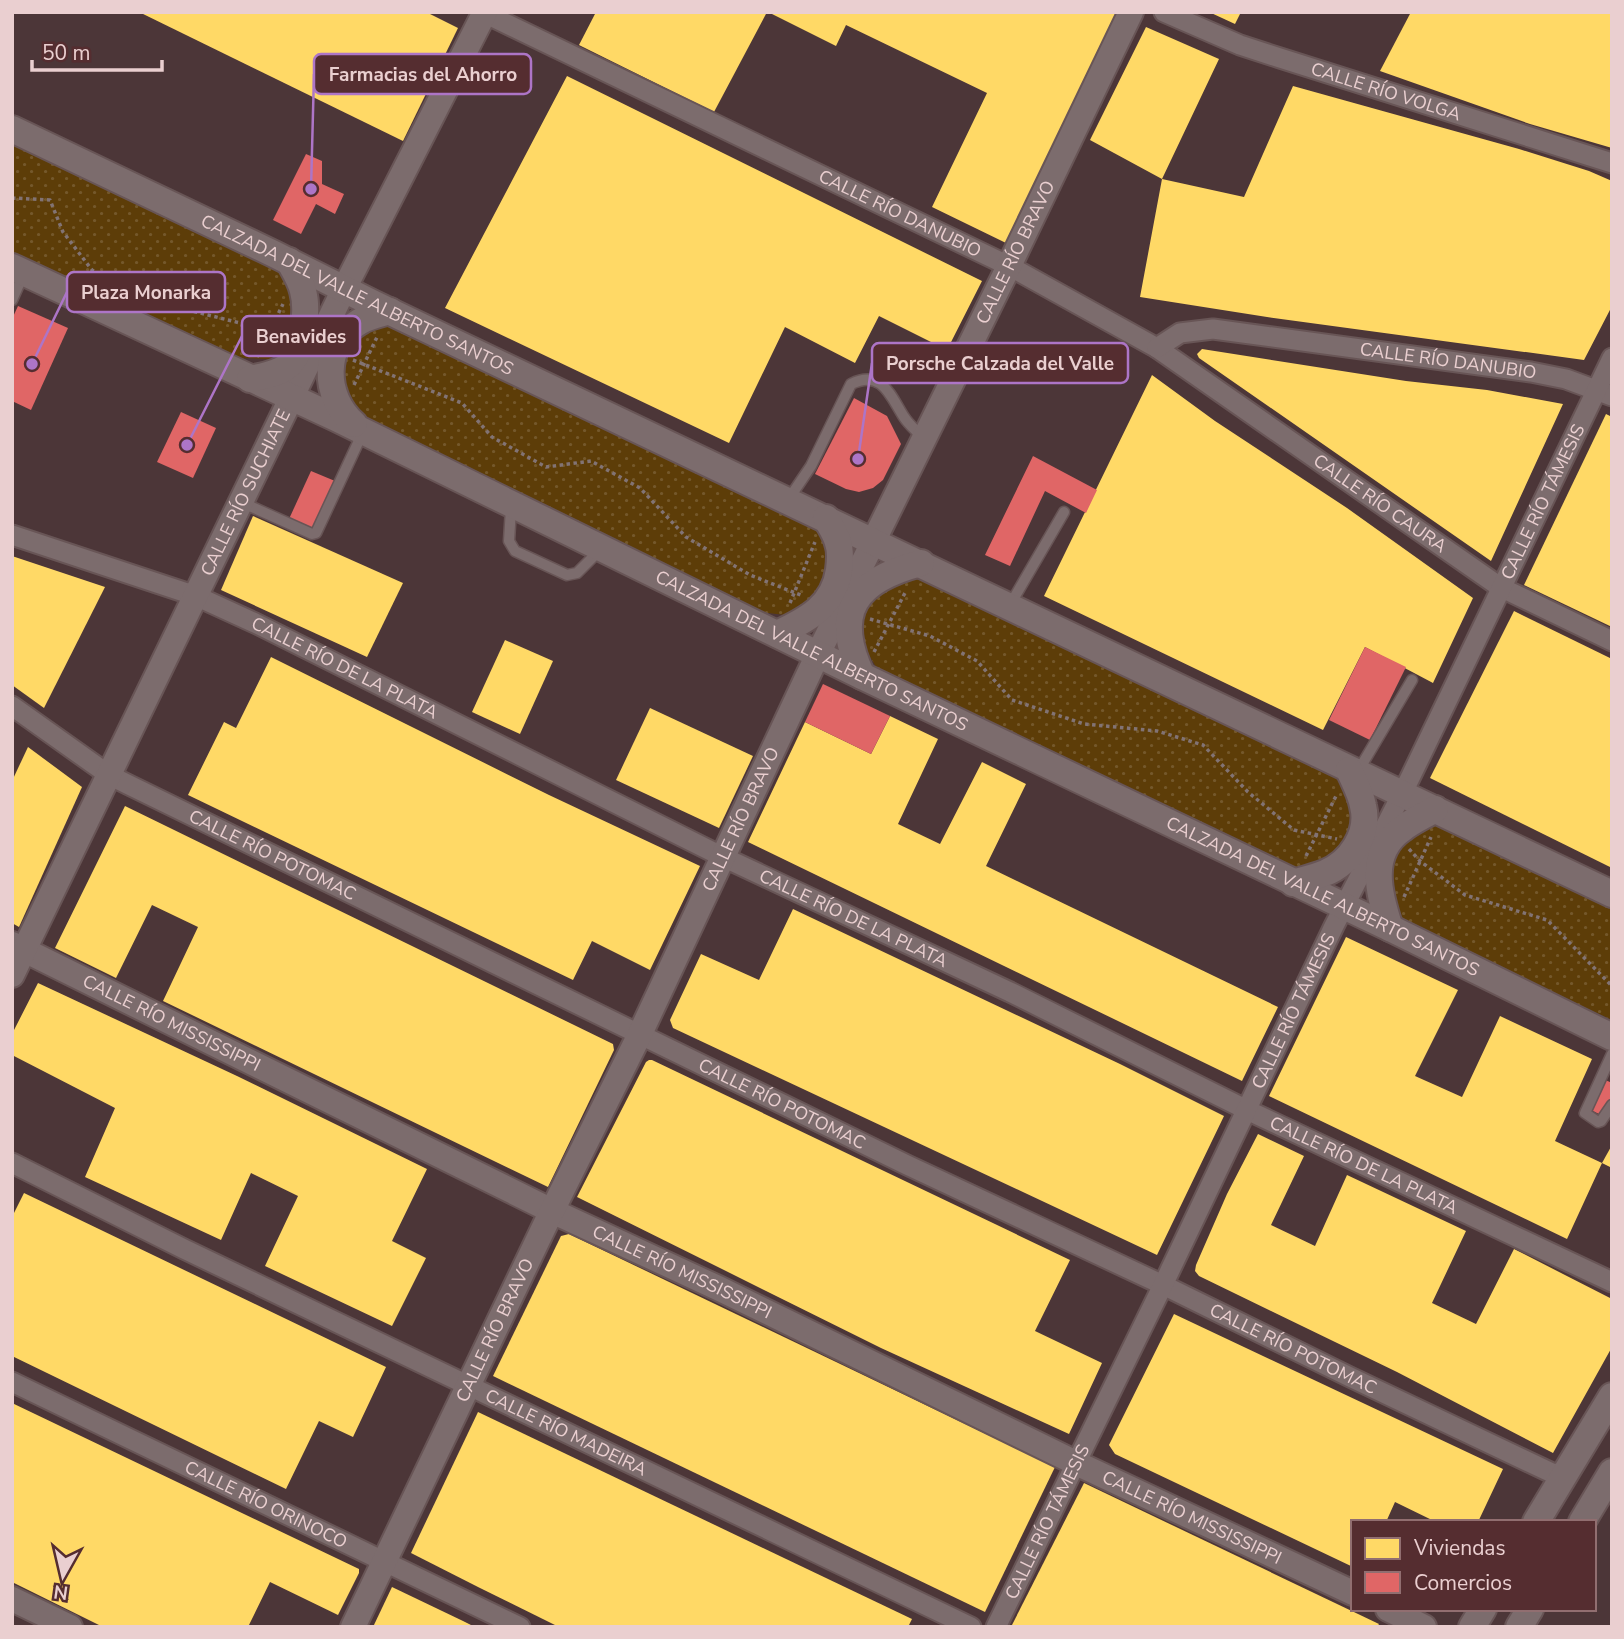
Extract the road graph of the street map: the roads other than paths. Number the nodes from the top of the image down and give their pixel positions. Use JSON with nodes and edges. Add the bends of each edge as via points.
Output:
{"nodes":[{"id":1,"x":1130,"y":12,"type":"edge"},
{"id":2,"x":1164,"y":12,"type":"edge"},
{"id":3,"x":484,"y":13,"type":"edge"},
{"id":4,"x":12,"y":129,"type":"edge"},
{"id":5,"x":1612,"y":163,"type":"edge"},
{"id":6,"x":289,"y":261,"type":"junction"},
{"id":7,"x":1009,"y":266,"type":"junction"},
{"id":8,"x":18,"y":270,"type":"edge"},
{"id":9,"x":344,"y":289,"type":"junction"},
{"id":10,"x":12,"y":300,"type":"edge"},
{"id":11,"x":384,"y":323,"type":"junction"},
{"id":12,"x":1157,"y":348,"type":"junction"},
{"id":13,"x":1612,"y":358,"type":"edge"},
{"id":14,"x":253,"y":369,"type":"junction"},
{"id":15,"x":1604,"y":393,"type":"edge"},
{"id":16,"x":293,"y":399,"type":"junction"},
{"id":17,"x":363,"y":432,"type":"junction"},
{"id":18,"x":924,"y":439,"type":"junction"},
{"id":19,"x":788,"y":500,"type":"junction"},
{"id":20,"x":242,"y":502,"type":"junction"},
{"id":21,"x":511,"y":504,"type":"junction"},
{"id":22,"x":1064,"y":512,"type":"dead end"},
{"id":23,"x":825,"y":518,"type":"junction"},
{"id":24,"x":12,"y":535,"type":"edge"},
{"id":25,"x":874,"y":541,"type":"junction"},
{"id":26,"x":603,"y":548,"type":"junction"},
{"id":27,"x":921,"y":563,"type":"junction"},
{"id":28,"x":1500,"y":587,"type":"junction"},
{"id":29,"x":196,"y":596,"type":"junction"},
{"id":30,"x":1010,"y":606,"type":"junction"},
{"id":31,"x":776,"y":633,"type":"junction"},
{"id":32,"x":1612,"y":640,"type":"edge"},
{"id":33,"x":818,"y":654,"type":"junction"},
{"id":34,"x":862,"y":676,"type":"junction"},
{"id":35,"x":1412,"y":680,"type":"dead end"},
{"id":36,"x":12,"y":706,"type":"edge"},
{"id":37,"x":1353,"y":772,"type":"junction"},
{"id":38,"x":109,"y":775,"type":"junction"},
{"id":39,"x":1401,"y":794,"type":"junction"},
{"id":40,"x":1438,"y":811,"type":"junction"},
{"id":41,"x":723,"y":858,"type":"junction"},
{"id":42,"x":1293,"y":883,"type":"junction"},
{"id":43,"x":1612,"y":894,"type":"edge"},
{"id":44,"x":1344,"y":906,"type":"junction"},
{"id":45,"x":1390,"y":928,"type":"junction"},
{"id":46,"x":18,"y":947,"type":"edge"},
{"id":47,"x":12,"y":975,"type":"edge"},
{"id":48,"x":639,"y":1036,"type":"junction"},
{"id":49,"x":1612,"y":1037,"type":"edge"},
{"id":50,"x":1612,"y":1054,"type":"edge"},
{"id":51,"x":1612,"y":1105,"type":"edge"},
{"id":52,"x":1247,"y":1110,"type":"junction"},
{"id":53,"x":12,"y":1163,"type":"edge"},
{"id":54,"x":552,"y":1211,"type":"junction"},
{"id":55,"x":1612,"y":1282,"type":"edge"},
{"id":56,"x":1163,"y":1285,"type":"junction"},
{"id":57,"x":12,"y":1381,"type":"edge"},
{"id":58,"x":469,"y":1384,"type":"junction"},
{"id":59,"x":1612,"y":1396,"type":"edge"},
{"id":60,"x":1076,"y":1463,"type":"junction"},
{"id":61,"x":1612,"y":1472,"type":"edge"},
{"id":62,"x":1565,"y":1474,"type":"junction"},
{"id":63,"x":1537,"y":1520,"type":"edge"},
{"id":64,"x":1583,"y":1520,"type":"edge"},
{"id":65,"x":385,"y":1560,"type":"junction"},
{"id":66,"x":1351,"y":1591,"type":"edge"},
{"id":67,"x":12,"y":1599,"type":"edge"},
{"id":68,"x":1392,"y":1611,"type":"edge"},
{"id":69,"x":1482,"y":1611,"type":"edge"},
{"id":70,"x":70,"y":1627,"type":"edge"},
{"id":71,"x":353,"y":1627,"type":"edge"},
{"id":72,"x":520,"y":1627,"type":"edge"},
{"id":73,"x":971,"y":1627,"type":"edge"},
{"id":74,"x":996,"y":1627,"type":"edge"},
{"id":75,"x":1424,"y":1627,"type":"edge"},
{"id":76,"x":1472,"y":1627,"type":"edge"}],
"edges":[{"from":1,"to":7,"type":"street","name":"CALLE RÍO BRAVO"},
{"from":2,"to":5,"type":"street","name":"CALLE RÍO VOLGA","via":[[1240,45]]},
{"from":3,"to":7,"type":"street","name":"CALLE RÍO DANUBIO"},
{"from":3,"to":9,"type":"street","name":"CALLE RÍO SUCHIATE"},
{"from":4,"to":6,"type":"main road","name":"CALZADA DEL VALLE ALBERTO SANTOS"},
{"from":6,"to":9,"type":"main road","name":"CALZADA DEL VALLE ALBERTO SANTOS"},
{"from":6,"to":14,"type":"main road","via":[[303,290],[301,340],[290,364],[273,374]]},
{"from":7,"to":12,"type":"street","name":"CALLE RÍO DANUBIO"},
{"from":7,"to":18,"type":"street","name":"CALLE RÍO BRAVO"},
{"from":8,"to":10,"type":"lane"},
{"from":8,"to":14,"type":"main road","name":"CALZADA DEL VALLE ALBERTO SANTOS"},
{"from":9,"to":11,"type":"main road","name":"CALZADA DEL VALLE ALBERTO SANTOS"},
{"from":9,"to":16,"type":"street","name":"CALLE RÍO SUCHIATE"},
{"from":11,"to":17,"type":"main road","via":[[359,322],[343,335],[333,352],[329,375],[334,398]]},
{"from":11,"to":19,"type":"main road","name":"CALZADA DEL VALLE ALBERTO SANTOS"},
{"from":12,"to":15,"type":"street","name":"CALLE RÍO DANUBIO","via":[[1180,333],[1213,329],[1531,372]]},
{"from":12,"to":28,"type":"street","name":"CALLE RÍO CAURA"},
{"from":13,"to":15,"type":"street","name":"CALLE RÍO TÁMESIS"},
{"from":14,"to":16,"type":"main road","name":"CALZADA DEL VALLE ALBERTO SANTOS"},
{"from":15,"to":28,"type":"street","name":"CALLE RÍO TÁMESIS"},
{"from":16,"to":17,"type":"main road","name":"CALZADA DEL VALLE ALBERTO SANTOS"},
{"from":16,"to":20,"type":"street","name":"CALLE RÍO SUCHIATE"},
{"from":17,"to":20,"type":"lane","via":[[316,533]]},
{"from":17,"to":21,"type":"main road","name":"CALZADA DEL VALLE ALBERTO SANTOS"},
{"from":18,"to":19,"type":"lane","via":[[886,387],[871,378],[851,384],[811,466]]},
{"from":18,"to":25,"type":"street","name":"CALLE RÍO BRAVO"},
{"from":19,"to":23,"type":"main road","name":"CALZADA DEL VALLE ALBERTO SANTOS"},
{"from":20,"to":29,"type":"street","name":"CALLE RÍO SUCHIATE"},
{"from":21,"to":26,"type":"main road","name":"CALZADA DEL VALLE ALBERTO SANTOS"},
{"from":21,"to":26,"type":"lane","via":[[509,541],[515,551],[567,575],[577,573]]},
{"from":22,"to":30,"type":"lane"},
{"from":23,"to":25,"type":"main road","name":"CALZADA DEL VALLE ALBERTO SANTOS"},
{"from":23,"to":31,"type":"main road","via":[[838,542],[841,561],[832,593],[818,611]]},
{"from":24,"to":29,"type":"street","name":"CALLE RÍO DE LA PLATA"},
{"from":25,"to":27,"type":"main road","name":"CALZADA DEL VALLE ALBERTO SANTOS"},
{"from":25,"to":33,"type":"street","name":"CALLE RÍO BRAVO"},
{"from":26,"to":31,"type":"main road","name":"CALZADA DEL VALLE ALBERTO SANTOS"},
{"from":27,"to":30,"type":"main road","name":"CALZADA DEL VALLE ALBERTO SANTOS"},
{"from":27,"to":34,"type":"main road","via":[[894,570],[871,584],[850,612],[847,628],[852,656]]},
{"from":28,"to":32,"type":"street","name":"CALLE RÍO CAURA"},
{"from":28,"to":39,"type":"street","name":"CALLE RÍO TÁMESIS"},
{"from":29,"to":38,"type":"street","name":"CALLE RÍO SUCHIATE"},
{"from":29,"to":41,"type":"street","name":"CALLE RÍO DE LA PLATA"},
{"from":30,"to":37,"type":"main road","name":"CALZADA DEL VALLE ALBERTO SANTOS"},
{"from":31,"to":33,"type":"main road","name":"CALZADA DEL VALLE ALBERTO SANTOS"},
{"from":33,"to":34,"type":"main road","name":"CALZADA DEL VALLE ALBERTO SANTOS"},
{"from":33,"to":41,"type":"street","name":"CALLE RÍO BRAVO"},
{"from":34,"to":42,"type":"main road","name":"CALZADA DEL VALLE ALBERTO SANTOS"},
{"from":35,"to":37,"type":"lane"},
{"from":36,"to":38,"type":"street","name":"CALLE RÍO POTOMAC"},
{"from":37,"to":39,"type":"main road","name":"CALZADA DEL VALLE ALBERTO SANTOS"},
{"from":37,"to":42,"type":"main road","via":[[1363,806],[1361,837],[1339,865]]},
{"from":38,"to":46,"type":"street","name":"CALLE RÍO SUCHIATE"},
{"from":38,"to":48,"type":"street","name":"CALLE RÍO POTOMAC"},
{"from":39,"to":40,"type":"main road","name":"CALZADA DEL VALLE ALBERTO SANTOS"},
{"from":39,"to":44,"type":"street","name":"CALLE RÍO TÁMESIS"},
{"from":40,"to":43,"type":"main road","name":"CALZADA DEL VALLE ALBERTO SANTOS"},
{"from":40,"to":45,"type":"main road","via":[[1401,830],[1382,856],[1378,888]]},
{"from":41,"to":48,"type":"street","name":"CALLE RÍO BRAVO"},
{"from":41,"to":52,"type":"street","name":"CALLE RÍO DE LA PLATA","via":[[1010,992]]},
{"from":42,"to":44,"type":"main road","name":"CALZADA DEL VALLE ALBERTO SANTOS"},
{"from":44,"to":45,"type":"main road","name":"CALZADA DEL VALLE ALBERTO SANTOS"},
{"from":44,"to":52,"type":"street","name":"CALLE RÍO TÁMESIS"},
{"from":45,"to":49,"type":"main road","name":"CALZADA DEL VALLE ALBERTO SANTOS"},
{"from":46,"to":47,"type":"street","name":"CALLE RÍO SUCHIATE"},
{"from":46,"to":54,"type":"street","name":"CALLE RÍO MISSISSIPPI"},
{"from":48,"to":54,"type":"street","name":"CALLE RÍO BRAVO"},
{"from":48,"to":56,"type":"street","name":"CALLE RÍO POTOMAC"},
{"from":50,"to":51,"type":"lane","via":[[1585,1113],[1598,1122]]},
{"from":52,"to":55,"type":"street","name":"CALLE RÍO DE LA PLATA"},
{"from":52,"to":56,"type":"street","name":"CALLE RÍO TÁMESIS"},
{"from":53,"to":58,"type":"street","name":"CALLE RÍO MADEIRA"},
{"from":54,"to":58,"type":"street","name":"CALLE RÍO BRAVO"},
{"from":54,"to":60,"type":"street","name":"CALLE RÍO MISSISSIPPI"},
{"from":56,"to":60,"type":"street","name":"CALLE RÍO TÁMESIS"},
{"from":56,"to":62,"type":"street","name":"CALLE RÍO POTOMAC","via":[[1552,1473]]},
{"from":57,"to":65,"type":"street","name":"CALLE RÍO ORINOCO"},
{"from":58,"to":65,"type":"street","name":"CALLE RÍO BRAVO"},
{"from":58,"to":73,"type":"street","name":"CALLE RÍO MADEIRA"},
{"from":59,"to":62,"type":"main road"},
{"from":60,"to":66,"type":"street","name":"CALLE RÍO MISSISSIPPI"},
{"from":60,"to":74,"type":"street","name":"CALLE RÍO TÁMESIS"},
{"from":61,"to":64,"type":"main road"},
{"from":62,"to":63,"type":"main road"},
{"from":65,"to":71,"type":"street","name":"CALLE RÍO BRAVO"},
{"from":65,"to":72,"type":"street","name":"CALLE RÍO ORINOCO"},
{"from":67,"to":70,"type":"street"},
{"from":68,"to":75,"type":"street"},
{"from":69,"to":76,"type":"main road"}]}
